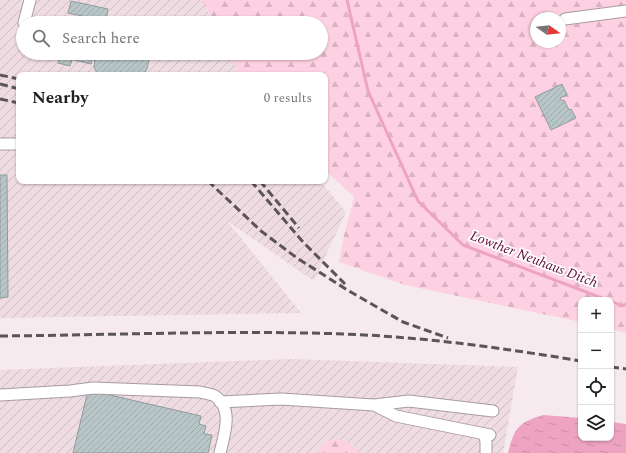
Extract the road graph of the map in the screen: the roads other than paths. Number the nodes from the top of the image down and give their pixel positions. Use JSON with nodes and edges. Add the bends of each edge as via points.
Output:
{"nodes":[{"id":1,"x":30,"y":0,"type":"edge"},
{"id":2,"x":626,"y":11,"type":"edge"},
{"id":3,"x":26,"y":16,"type":"edge"},
{"id":4,"x":566,"y":19,"type":"edge"},
{"id":5,"x":0,"y":144,"type":"edge"},
{"id":6,"x":16,"y":144,"type":"edge"},
{"id":7,"x":0,"y":395,"type":"edge"},
{"id":8,"x":220,"y":402,"type":"junction"},
{"id":9,"x":374,"y":405,"type":"junction"},
{"id":10,"x":493,"y":411,"type":"dead end"},
{"id":11,"x":220,"y":453,"type":"edge"},
{"id":12,"x":486,"y":453,"type":"edge"}],
"edges":[{"from":1,"to":3,"type":"street"},
{"from":2,"to":4,"type":"street"},
{"from":5,"to":6,"type":"street"},
{"from":7,"to":8,"type":"street","via":[[100,388],[200,392],[215,396]]},
{"from":8,"to":9,"type":"street","via":[[281,399]]},
{"from":8,"to":11,"type":"street","via":[[224,406],[227,422]]},
{"from":9,"to":10,"type":"street","via":[[409,401]]},
{"from":9,"to":12,"type":"street","via":[[396,416],[487,434]]}]}
